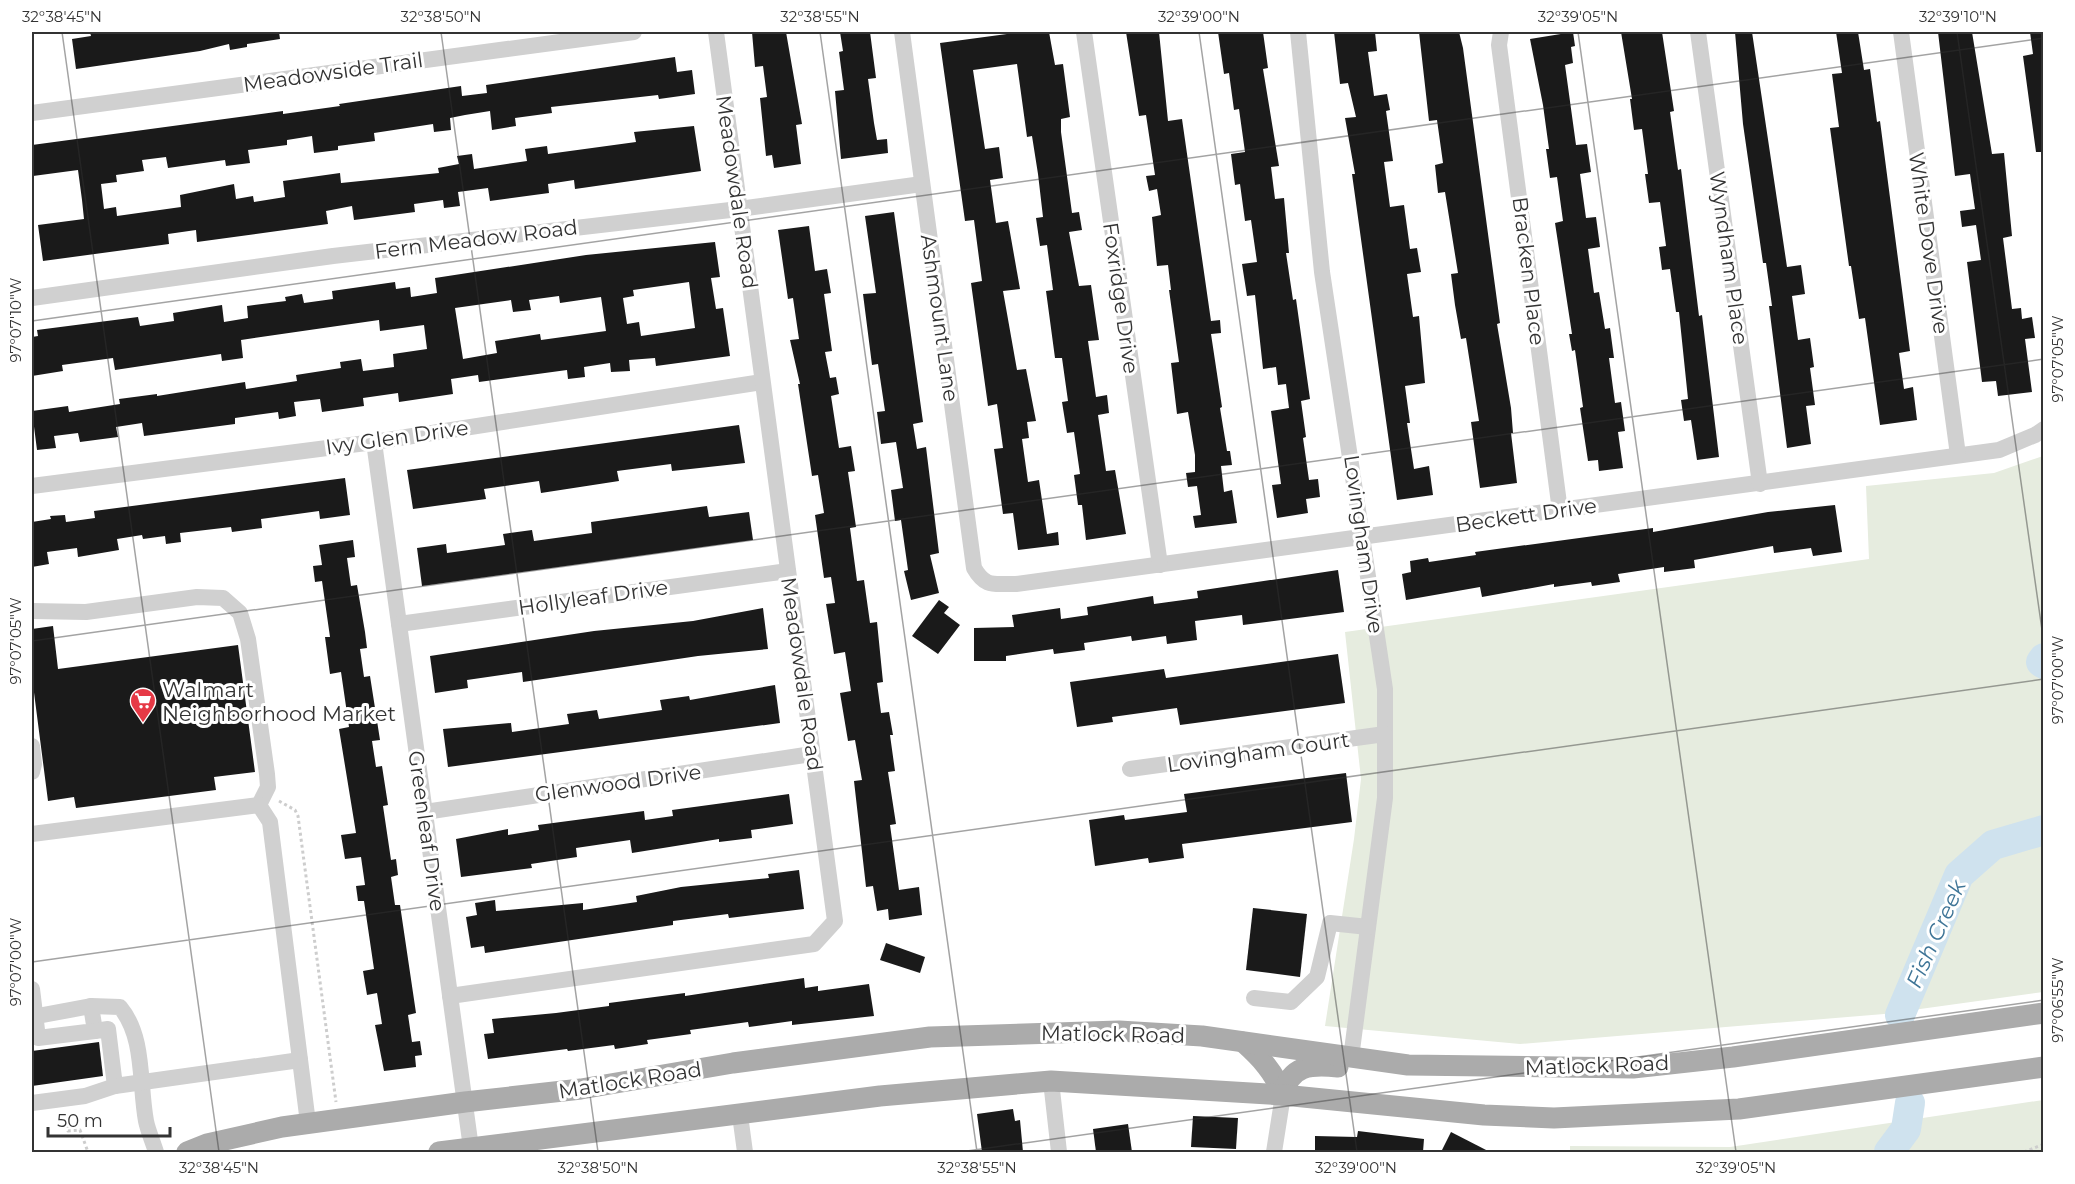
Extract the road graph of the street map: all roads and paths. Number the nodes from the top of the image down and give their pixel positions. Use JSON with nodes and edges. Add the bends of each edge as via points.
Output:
{"nodes":[{"id":1,"x":634,"y":32,"type":"edge"},
{"id":2,"x":716,"y":32,"type":"edge"},
{"id":3,"x":902,"y":32,"type":"edge"},
{"id":4,"x":1084,"y":32,"type":"edge"},
{"id":5,"x":1298,"y":32,"type":"edge"},
{"id":6,"x":1501,"y":32,"type":"edge"},
{"id":7,"x":1698,"y":32,"type":"edge"},
{"id":8,"x":1901,"y":32,"type":"edge"},
{"id":9,"x":32,"y":113,"type":"edge"},
{"id":10,"x":922,"y":184,"type":"junction"},
{"id":11,"x":740,"y":209,"type":"junction"},
{"id":12,"x":32,"y":298,"type":"edge"},
{"id":13,"x":762,"y":382,"type":"junction"},
{"id":14,"x":2043,"y":429,"type":"edge"},
{"id":15,"x":374,"y":442,"type":"junction"},
{"id":16,"x":1958,"y":455,"type":"junction"},
{"id":17,"x":1760,"y":484,"type":"junction"},
{"id":18,"x":32,"y":486,"type":"edge"},
{"id":19,"x":1560,"y":511,"type":"junction"},
{"id":20,"x":1364,"y":537,"type":"junction"},
{"id":21,"x":1160,"y":565,"type":"junction"},
{"id":22,"x":788,"y":571,"type":"junction"},
{"id":23,"x":1003,"y":584,"type":"joint"},
{"id":24,"x":32,"y":611,"type":"edge"},
{"id":25,"x":399,"y":624,"type":"junction"},
{"id":26,"x":1385,"y":734,"type":"junction"},
{"id":27,"x":32,"y":746,"type":"edge"},
{"id":28,"x":812,"y":754,"type":"junction"},
{"id":29,"x":1130,"y":769,"type":"dead end"},
{"id":30,"x":32,"y":772,"type":"edge"},
{"id":31,"x":279,"y":801,"type":"dead end"},
{"id":32,"x":260,"y":805,"type":"junction"},
{"id":33,"x":425,"y":812,"type":"junction"},
{"id":34,"x":32,"y":829,"type":"edge"},
{"id":35,"x":1368,"y":927,"type":"junction"},
{"id":36,"x":32,"y":989,"type":"edge"},
{"id":37,"x":450,"y":996,"type":"junction"},
{"id":38,"x":1254,"y":998,"type":"dead end"},
{"id":39,"x":91,"y":1005,"type":"junction"},
{"id":40,"x":2043,"y":1013,"type":"edge"},
{"id":41,"x":33,"y":1017,"type":"edge"},
{"id":42,"x":95,"y":1031,"type":"junction"},
{"id":43,"x":35,"y":1039,"type":"edge"},
{"id":44,"x":1243,"y":1042,"type":"junction"},
{"id":45,"x":1351,"y":1058,"type":"junction"},
{"id":46,"x":300,"y":1060,"type":"junction"},
{"id":47,"x":1428,"y":1066,"type":"junction"},
{"id":48,"x":2043,"y":1067,"type":"edge"},
{"id":49,"x":1051,"y":1081,"type":"junction"},
{"id":50,"x":141,"y":1083,"type":"junction"},
{"id":51,"x":115,"y":1086,"type":"junction"},
{"id":52,"x":1283,"y":1095,"type":"junction"},
{"id":53,"x":63,"y":1099,"type":"junction"},
{"id":54,"x":465,"y":1101,"type":"junction"},
{"id":55,"x":32,"y":1103,"type":"edge"},
{"id":56,"x":336,"y":1103,"type":"dead end"},
{"id":57,"x":740,"y":1114,"type":"junction"},
{"id":58,"x":308,"y":1123,"type":"junction"},
{"id":59,"x":2043,"y":1144,"type":"edge"},
{"id":60,"x":471,"y":1148,"type":"junction"},
{"id":61,"x":88,"y":1152,"type":"edge"},
{"id":62,"x":156,"y":1152,"type":"edge"},
{"id":63,"x":187,"y":1152,"type":"edge"},
{"id":64,"x":439,"y":1152,"type":"edge"},
{"id":65,"x":746,"y":1152,"type":"edge"},
{"id":66,"x":1059,"y":1152,"type":"edge"},
{"id":67,"x":1274,"y":1152,"type":"edge"},
{"id":68,"x":2024,"y":1152,"type":"edge"}],
"edges":[{"from":1,"to":9,"type":"street","name":"Meadowside Trail"},
{"from":2,"to":11,"type":"street","name":"Meadowdale Road"},
{"from":3,"to":10,"type":"street","name":"Ashmount Lane"},
{"from":4,"to":21,"type":"street","name":"Foxridge Drive"},
{"from":5,"to":20,"type":"street","name":"Lovingham Drive","via":[[1322,272]]},
{"from":6,"to":19,"type":"street","name":"Bracken Place","via":[[1499,45]]},
{"from":7,"to":17,"type":"street","name":"Wyndham Place"},
{"from":8,"to":16,"type":"street","name":"White Dove Drive"},
{"from":10,"to":11,"type":"street","name":"Fern Meadow Road"},
{"from":10,"to":23,"type":"street","name":"Ashmount Lane","via":[[974,568],[981,580]]},
{"from":11,"to":12,"type":"street","name":"Fern Meadow Road","via":[[357,253]]},
{"from":11,"to":13,"type":"street","name":"Meadowdale Road"},
{"from":13,"to":15,"type":"street","name":"Ivy Glen Drive"},
{"from":13,"to":22,"type":"street","name":"Meadowdale Road"},
{"from":14,"to":16,"type":"street","name":"Beckett Drive","via":[[1999,450]]},
{"from":15,"to":18,"type":"street","name":"Ivy Glen Drive"},
{"from":15,"to":25,"type":"street","name":"Greenleaf Drive"},
{"from":16,"to":17,"type":"street","name":"Beckett Drive"},
{"from":17,"to":19,"type":"street","name":"Beckett Drive"},
{"from":19,"to":20,"type":"street","name":"Beckett Drive"},
{"from":20,"to":21,"type":"street","name":"Beckett Drive"},
{"from":20,"to":26,"type":"street","name":"Lovingham Drive","via":[[1385,688]]},
{"from":21,"to":23,"type":"street","name":"Beckett Drive"},
{"from":22,"to":25,"type":"street","name":"Hollyleaf Drive"},
{"from":22,"to":28,"type":"street","name":"Meadowdale Road"},
{"from":24,"to":32,"type":"street","via":[[86,612],[197,597],[223,598],[240,613],[248,639],[268,787]]},
{"from":25,"to":33,"type":"street","name":"Greenleaf Drive"},
{"from":26,"to":29,"type":"street","name":"Lovingham Court"},
{"from":26,"to":35,"type":"street","name":"Lovingham Drive","via":[[1385,798]]},
{"from":27,"to":30,"type":"street"},
{"from":28,"to":33,"type":"street","name":"Glenwood Drive"},
{"from":28,"to":37,"type":"street","name":"Meadowdale Road","via":[[835,921],[814,944]]},
{"from":31,"to":56,"type":"path","via":[[298,816]]},
{"from":32,"to":34,"type":"street"},
{"from":32,"to":46,"type":"street","via":[[270,822]]},
{"from":33,"to":37,"type":"street","name":"Greenleaf Drive"},
{"from":35,"to":38,"type":"street","via":[[1330,923],[1317,977],[1292,1002]]},
{"from":35,"to":45,"type":"street","name":"Lovingham Drive"},
{"from":36,"to":41,"type":"street"},
{"from":37,"to":54,"type":"street","name":"Greenleaf Drive"},
{"from":39,"to":41,"type":"street"},
{"from":39,"to":42,"type":"street"},
{"from":39,"to":50,"type":"street","via":[[120,1007],[130,1020]]},
{"from":40,"to":47,"type":"main road","name":"Matlock Road","via":[[1633,1068]]},
{"from":41,"to":43,"type":"street"},
{"from":42,"to":43,"type":"street"},
{"from":42,"to":51,"type":"street","via":[[108,1029]]},
{"from":44,"to":45,"type":"main road","name":"Matlock Road"},
{"from":44,"to":52,"type":"main road","via":[[1269,1068]]},
{"from":44,"to":54,"type":"main road","name":"Matlock Road","via":[[1119,1031],[930,1038],[733,1063],[580,1089]]},
{"from":45,"to":47,"type":"main road","name":"Matlock Road"},
{"from":46,"to":50,"type":"street"},
{"from":46,"to":58,"type":"street"},
{"from":47,"to":52,"type":"main road","via":[[1415,1073],[1321,1065],[1302,1068],[1286,1082]]},
{"from":48,"to":52,"type":"main road","via":[[1739,1110],[1554,1118]]},
{"from":49,"to":52,"type":"main road"},
{"from":49,"to":57,"type":"main road","via":[[934,1090]]},
{"from":49,"to":66,"type":"street"},
{"from":50,"to":51,"type":"street"},
{"from":50,"to":62,"type":"street","via":[[146,1122]]},
{"from":51,"to":53,"type":"street"},
{"from":52,"to":67,"type":"street"},
{"from":53,"to":55,"type":"street"},
{"from":53,"to":61,"type":"path","via":[[68,1131],[80,1130]]},
{"from":54,"to":58,"type":"main road","name":"Matlock Road"},
{"from":54,"to":60,"type":"street","name":"Greenleaf Drive"},
{"from":57,"to":60,"type":"main road"},
{"from":57,"to":65,"type":"street"},
{"from":58,"to":63,"type":"main road","name":"Matlock Road","via":[[207,1144]]},
{"from":59,"to":68,"type":"path"},
{"from":60,"to":64,"type":"main road"}]}
